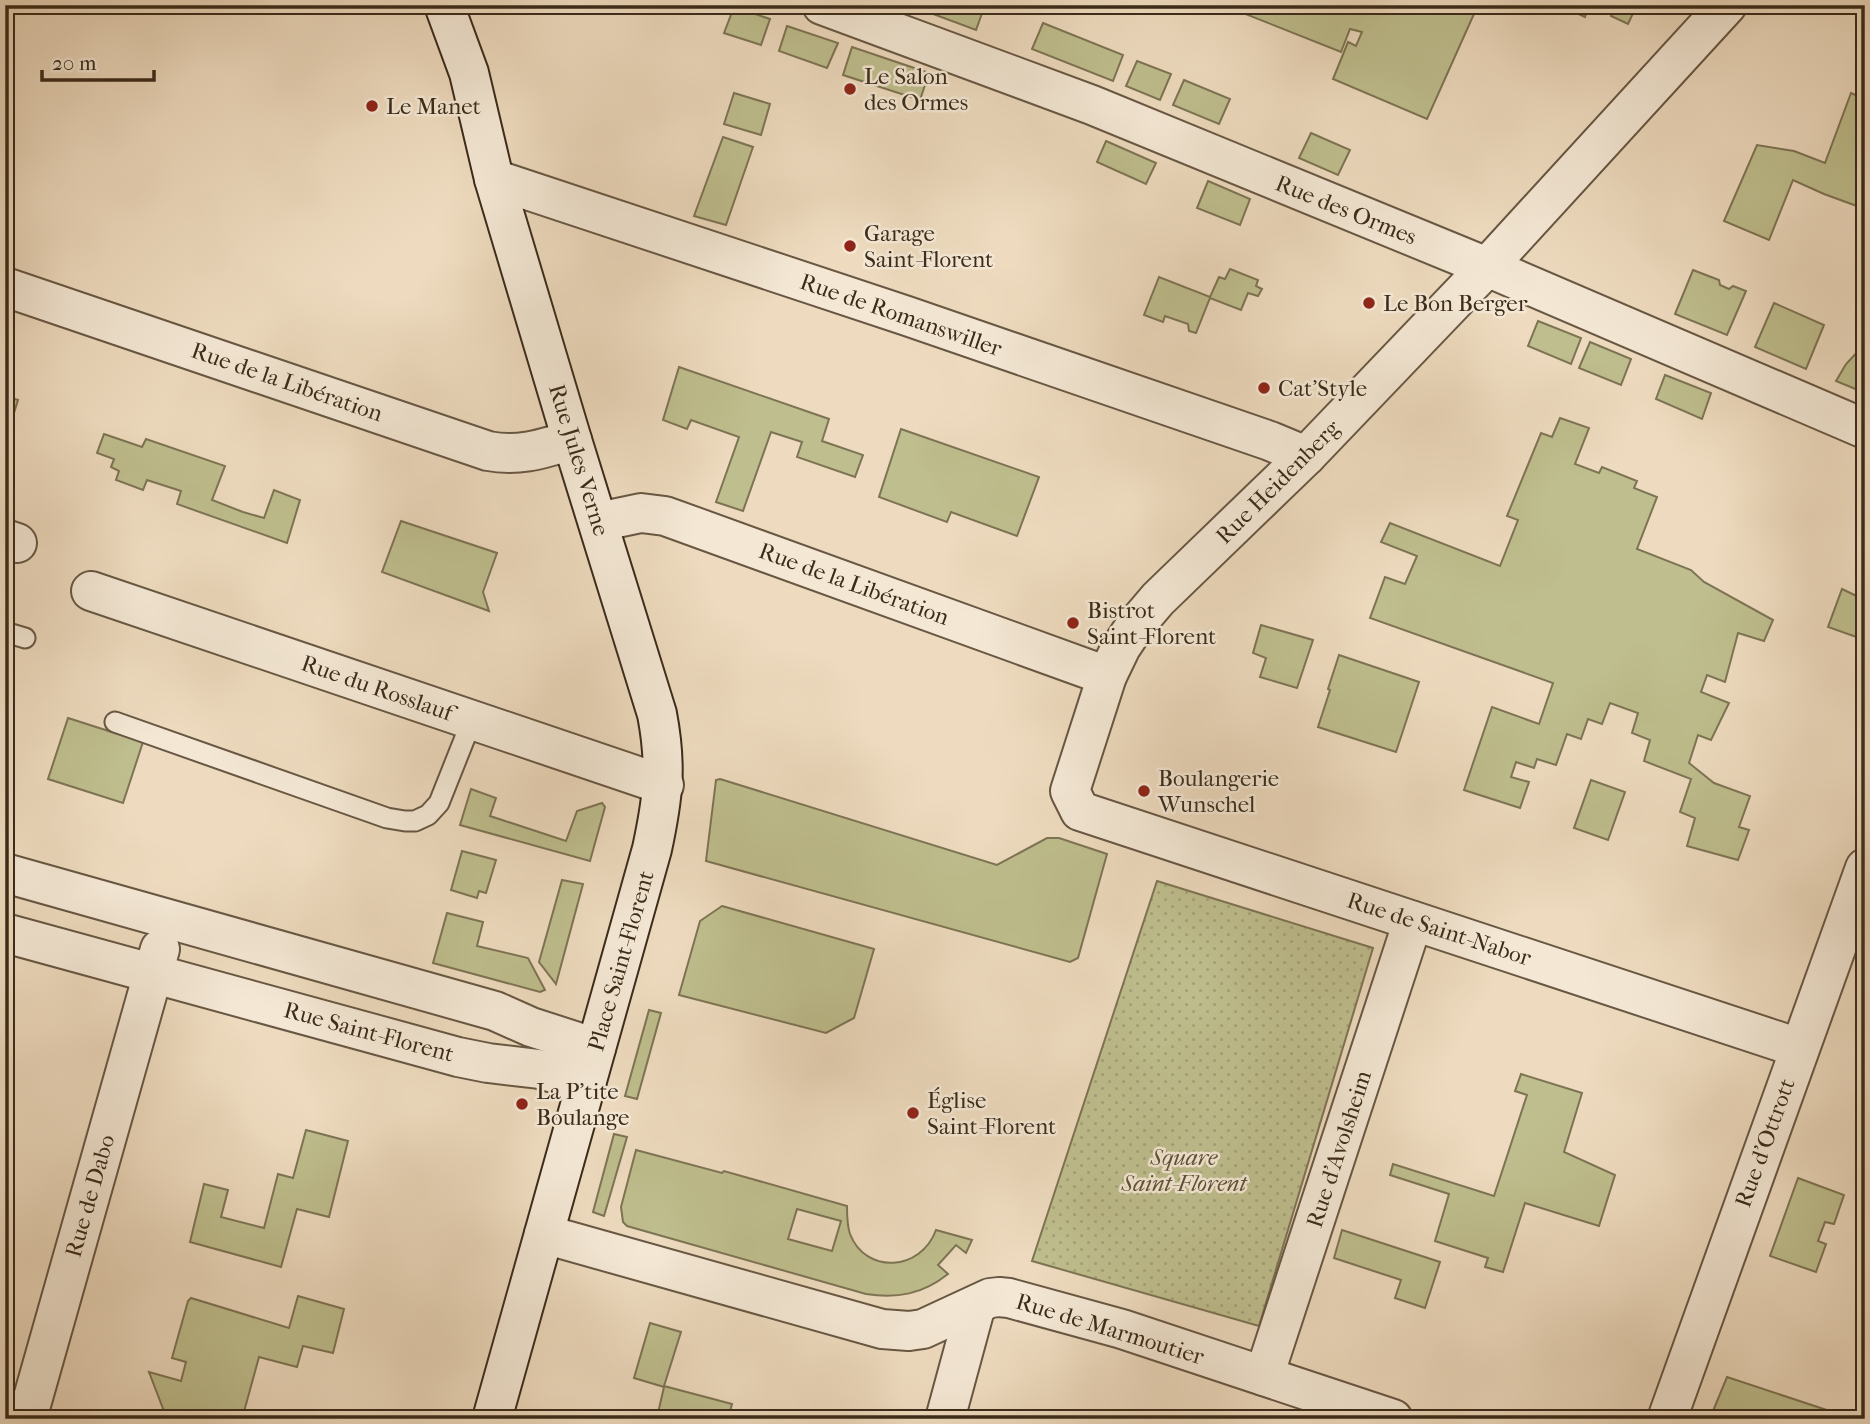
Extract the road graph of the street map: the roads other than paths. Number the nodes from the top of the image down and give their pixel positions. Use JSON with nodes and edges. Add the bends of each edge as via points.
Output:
{"nodes":[{"id":1,"x":444,"y":5,"type":"edge"},
{"id":2,"x":467,"y":5,"type":"edge"},
{"id":3,"x":822,"y":5,"type":"edge"},
{"id":4,"x":1727,"y":5,"type":"edge"},
{"id":5,"x":469,"y":74,"type":"junction"},
{"id":6,"x":494,"y":179,"type":"junction"},
{"id":7,"x":1487,"y":267,"type":"junction"},
{"id":8,"x":5,"y":286,"type":"edge"},
{"id":9,"x":1865,"y":429,"type":"edge"},
{"id":10,"x":572,"y":440,"type":"junction"},
{"id":11,"x":1306,"y":456,"type":"junction"},
{"id":12,"x":598,"y":522,"type":"junction"},
{"id":13,"x":91,"y":591,"type":"dead end"},
{"id":14,"x":5,"y":632,"type":"edge"},
{"id":15,"x":25,"y":638,"type":"dead end"},
{"id":16,"x":1107,"y":676,"type":"junction"},
{"id":17,"x":472,"y":720,"type":"junction"},
{"id":18,"x":115,"y":722,"type":"dead end"},
{"id":19,"x":664,"y":785,"type":"junction"},
{"id":20,"x":1080,"y":811,"type":"joint"},
{"id":21,"x":652,"y":849,"type":"joint"},
{"id":22,"x":1865,"y":868,"type":"edge"},
{"id":23,"x":5,"y":873,"type":"edge"},
{"id":24,"x":169,"y":919,"type":"junction"},
{"id":25,"x":1412,"y":921,"type":"junction"},
{"id":26,"x":5,"y":933,"type":"edge"},
{"id":27,"x":153,"y":973,"type":"junction"},
{"id":28,"x":1799,"y":1048,"type":"junction"},
{"id":29,"x":591,"y":1065,"type":"junction"},
{"id":30,"x":544,"y":1234,"type":"junction"},
{"id":31,"x":976,"y":1305,"type":"junction"},
{"id":32,"x":1264,"y":1376,"type":"junction"},
{"id":33,"x":27,"y":1419,"type":"edge"},
{"id":34,"x":492,"y":1419,"type":"edge"},
{"id":35,"x":945,"y":1419,"type":"edge"},
{"id":36,"x":1393,"y":1419,"type":"edge"},
{"id":37,"x":1667,"y":1419,"type":"edge"}],
"edges":[{"from":1,"to":5,"type":"street","name":"Rue Jules Verne"},
{"from":2,"to":5,"type":"street","name":"Rue Jules Verne"},
{"from":3,"to":7,"type":"street","name":"Rue des Ormes","via":[[1092,105]]},
{"from":4,"to":7,"type":"street","name":"Rue Heidenberg"},
{"from":5,"to":6,"type":"street","name":"Rue Jules Verne"},
{"from":6,"to":10,"type":"street","name":"Rue Jules Verne"},
{"from":6,"to":11,"type":"street","name":"Rue de Romanswiller","via":[[907,316]]},
{"from":7,"to":9,"type":"street","name":"Rue des Ormes"},
{"from":7,"to":11,"type":"street","name":"Rue Heidenberg"},
{"from":8,"to":10,"type":"street","name":"Rue de la Libération","via":[[488,451],[519,454]]},
{"from":10,"to":12,"type":"street","name":"Rue Jules Verne"},
{"from":11,"to":16,"type":"street","name":"Rue Heidenberg","via":[[1158,599],[1121,647]]},
{"from":12,"to":16,"type":"street","name":"Rue de la Libération","via":[[641,513],[665,516]]},
{"from":12,"to":19,"type":"street","name":"Rue Jules Verne","via":[[657,714]]},
{"from":13,"to":17,"type":"street","name":"Rue du Rosslauf"},
{"from":14,"to":15,"type":"lane"},
{"from":16,"to":20,"type":"street","name":"Rue Heidenberg","via":[[1070,791]]},
{"from":17,"to":18,"type":"lane","via":[[439,803],[415,821],[387,818]]},
{"from":17,"to":19,"type":"street","name":"Rue du Rosslauf"},
{"from":19,"to":21,"type":"street","name":"Rue Jules Verne"},
{"from":20,"to":25,"type":"street","name":"Rue de Saint-Nabor"},
{"from":21,"to":29,"type":"street","name":"Place Saint-Florent"},
{"from":22,"to":28,"type":"street","name":"Rue d'Ottrott"},
{"from":23,"to":24,"type":"street"},
{"from":24,"to":27,"type":"street"},
{"from":24,"to":29,"type":"street","via":[[495,1011],[531,1027]]},
{"from":25,"to":28,"type":"street","name":"Rue de Saint-Nabor"},
{"from":25,"to":32,"type":"street","name":"Rue d'Avolsheim"},
{"from":26,"to":27,"type":"street","name":"Rue Saint-Florent"},
{"from":27,"to":29,"type":"street","name":"Rue Saint-Florent","via":[[458,1057],[539,1069]]},
{"from":27,"to":33,"type":"street","name":"Rue de Dabo"},
{"from":28,"to":37,"type":"street","name":"Rue d'Ottrott"},
{"from":29,"to":30,"type":"street","name":"Place Saint-Florent"},
{"from":30,"to":31,"type":"street","name":"Rue de Marmoutier","via":[[881,1328],[923,1329]]},
{"from":30,"to":34,"type":"street","name":"Place Saint-Florent"},
{"from":31,"to":32,"type":"street","name":"Rue de Marmoutier","via":[[990,1298],[1009,1298]]},
{"from":31,"to":35,"type":"street"},
{"from":32,"to":36,"type":"street","name":"Rue de Marmoutier"}]}
